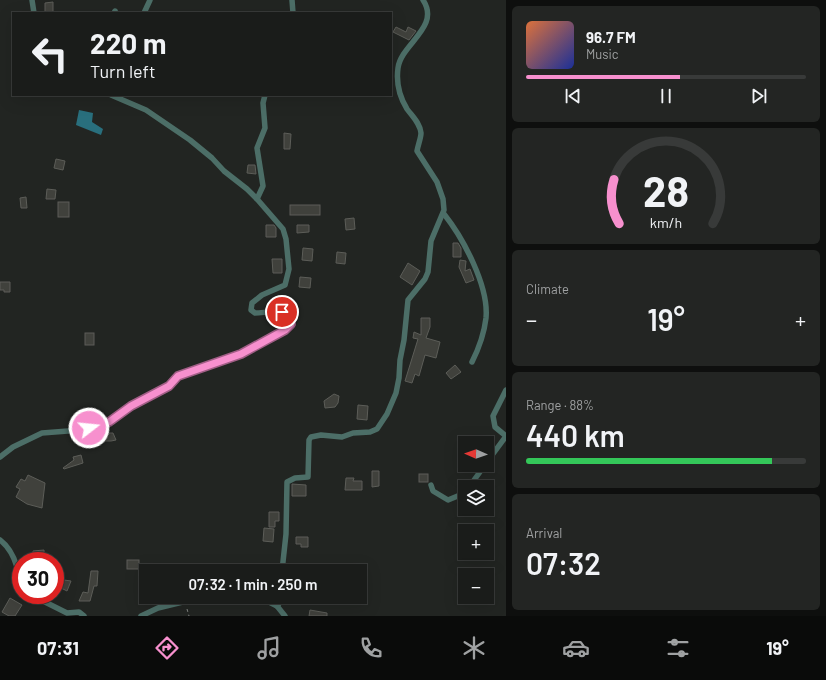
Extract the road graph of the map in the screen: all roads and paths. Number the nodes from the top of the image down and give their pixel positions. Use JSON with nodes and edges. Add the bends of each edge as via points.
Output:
{"nodes":[{"id":1,"x":32,"y":0,"type":"edge"},
{"id":2,"x":150,"y":0,"type":"edge"},
{"id":3,"x":292,"y":0,"type":"edge"},
{"id":4,"x":423,"y":0,"type":"edge"},
{"id":5,"x":34,"y":12,"type":"edge"},
{"id":6,"x":144,"y":12,"type":"edge"},
{"id":7,"x":292,"y":12,"type":"edge"},
{"id":8,"x":113,"y":96,"type":"edge"},
{"id":9,"x":265,"y":96,"type":"edge"},
{"id":10,"x":257,"y":199,"type":"junction"},
{"id":11,"x":444,"y":214,"type":"junction"},
{"id":12,"x":472,"y":362,"type":"dead end"},
{"id":13,"x":506,"y":390,"type":"edge"},
{"id":14,"x":506,"y":436,"type":"edge"},
{"id":15,"x":494,"y":452,"type":"edge"},
{"id":16,"x":0,"y":457,"type":"edge"},
{"id":17,"x":431,"y":485,"type":"dead end"},
{"id":18,"x":458,"y":496,"type":"edge"},
{"id":19,"x":0,"y":540,"type":"edge"},
{"id":20,"x":12,"y":556,"type":"edge"},
{"id":21,"x":283,"y":564,"type":"edge"},
{"id":22,"x":49,"y":604,"type":"edge"},
{"id":23,"x":171,"y":604,"type":"edge"},
{"id":24,"x":185,"y":604,"type":"edge"},
{"id":25,"x":273,"y":604,"type":"edge"},
{"id":26,"x":277,"y":606,"type":"joint"},
{"id":27,"x":84,"y":616,"type":"edge"},
{"id":28,"x":141,"y":616,"type":"edge"},
{"id":29,"x":189,"y":616,"type":"edge"},
{"id":30,"x":285,"y":616,"type":"edge"}],
"edges":[{"from":1,"to":5,"type":"street"},
{"from":2,"to":6,"type":"street"},
{"from":3,"to":7,"type":"street"},
{"from":4,"to":11,"type":"street","via":[[428,17],[424,28],[407,49],[398,66],[398,87],[421,133],[417,151],[437,182],[443,199]]},
{"from":8,"to":10,"type":"street","via":[[146,110],[190,140]]},
{"from":9,"to":10,"type":"street","via":[[265,128],[257,148],[263,186]]},
{"from":10,"to":16,"type":"street","via":[[282,229],[286,238],[289,268],[285,285],[262,295],[252,303],[251,310],[255,313],[286,313],[290,318],[289,327],[241,354],[178,376],[169,386],[131,406],[109,422],[81,430],[42,434],[13,447]]},
{"from":11,"to":12,"type":"street","via":[[466,246],[486,306],[481,343]]},
{"from":11,"to":21,"type":"street","via":[[431,241],[428,272],[408,300],[399,378],[387,414],[377,429],[370,432],[353,433],[342,437],[322,435],[309,440],[308,477],[295,478],[287,482]]},
{"from":13,"to":14,"type":"street","via":[[493,416],[495,427]]},
{"from":14,"to":15,"type":"street"},
{"from":17,"to":18,"type":"street","via":[[433,491],[448,500]]},
{"from":19,"to":20,"type":"street","via":[[7,545]]},
{"from":22,"to":27,"type":"street","via":[[67,613],[79,612]]},
{"from":23,"to":28,"type":"street"},
{"from":24,"to":29,"type":"path"},
{"from":25,"to":26,"type":"street"},
{"from":26,"to":30,"type":"street"}]}
